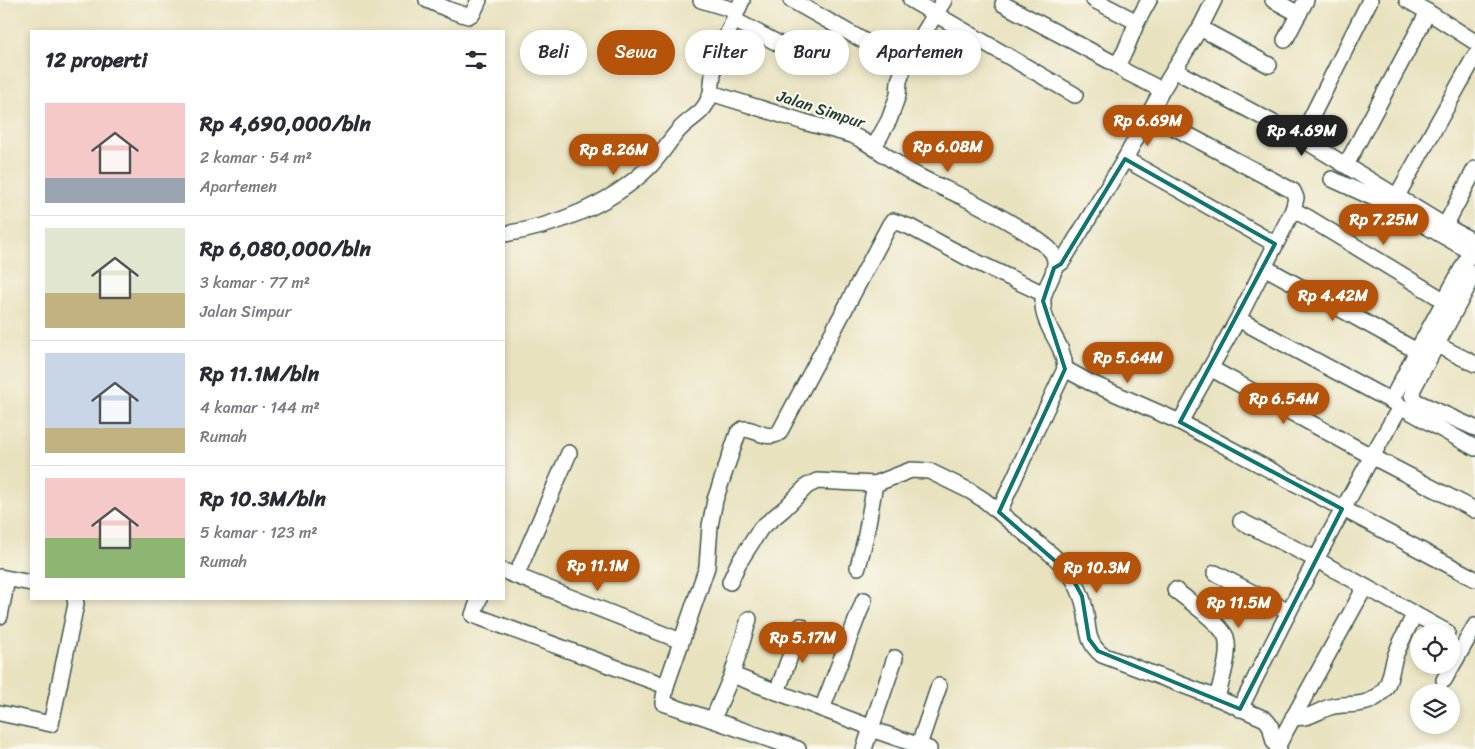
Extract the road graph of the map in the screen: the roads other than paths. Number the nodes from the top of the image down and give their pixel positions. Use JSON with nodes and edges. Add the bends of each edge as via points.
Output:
{"nodes":[{"id":1,"x":427,"y":0,"type":"edge"},
{"id":2,"x":479,"y":0,"type":"edge"},
{"id":3,"x":701,"y":0,"type":"edge"},
{"id":4,"x":791,"y":0,"type":"edge"},
{"id":5,"x":911,"y":0,"type":"edge"},
{"id":6,"x":944,"y":0,"type":"edge"},
{"id":7,"x":1094,"y":0,"type":"edge"},
{"id":8,"x":1149,"y":0,"type":"edge"},
{"id":9,"x":1214,"y":0,"type":"edge"},
{"id":10,"x":1274,"y":0,"type":"edge"},
{"id":11,"x":1370,"y":0,"type":"edge"},
{"id":12,"x":1407,"y":0,"type":"edge"},
{"id":13,"x":1003,"y":4,"type":"dead end"},
{"id":14,"x":1303,"y":7,"type":"edge"},
{"id":15,"x":1427,"y":7,"type":"edge"},
{"id":16,"x":737,"y":10,"type":"edge"},
{"id":17,"x":936,"y":14,"type":"junction"},
{"id":18,"x":1137,"y":22,"type":"junction"},
{"id":19,"x":1200,"y":28,"type":"junction"},
{"id":20,"x":926,"y":30,"type":"edge"},
{"id":21,"x":859,"y":38,"type":"edge"},
{"id":22,"x":775,"y":40,"type":"edge"},
{"id":23,"x":1285,"y":40,"type":"dead end"},
{"id":24,"x":1474,"y":44,"type":"edge"},
{"id":25,"x":1117,"y":65,"type":"junction"},
{"id":26,"x":1269,"y":65,"type":"dead end"},
{"id":27,"x":1174,"y":70,"type":"junction"},
{"id":28,"x":901,"y":75,"type":"edge"},
{"id":29,"x":1162,"y":90,"type":"junction"},
{"id":30,"x":711,"y":93,"type":"junction"},
{"id":31,"x":1075,"y":95,"type":"dead end"},
{"id":32,"x":1149,"y":114,"type":"junction"},
{"id":33,"x":1281,"y":127,"type":"dead end"},
{"id":34,"x":874,"y":147,"type":"junction"},
{"id":35,"x":1125,"y":159,"type":"junction"},
{"id":36,"x":1346,"y":165,"type":"junction"},
{"id":37,"x":1475,"y":169,"type":"edge"},
{"id":38,"x":1332,"y":179,"type":"dead end"},
{"id":39,"x":1394,"y":201,"type":"junction"},
{"id":40,"x":1292,"y":210,"type":"junction"},
{"id":41,"x":1445,"y":226,"type":"junction"},
{"id":42,"x":505,"y":234,"type":"edge"},
{"id":43,"x":1475,"y":242,"type":"edge"},
{"id":44,"x":1276,"y":244,"type":"junction"},
{"id":45,"x":1264,"y":267,"type":"junction"},
{"id":46,"x":1054,"y":268,"type":"junction"},
{"id":47,"x":1475,"y":272,"type":"edge"},
{"id":48,"x":1044,"y":294,"type":"junction"},
{"id":49,"x":1469,"y":299,"type":"edge"},
{"id":50,"x":1445,"y":301,"type":"junction"},
{"id":51,"x":1238,"y":319,"type":"junction"},
{"id":52,"x":1426,"y":350,"type":"junction"},
{"id":53,"x":1475,"y":364,"type":"edge"},
{"id":54,"x":1210,"y":368,"type":"junction"},
{"id":55,"x":1065,"y":369,"type":"junction"},
{"id":56,"x":1395,"y":404,"type":"junction"},
{"id":57,"x":1180,"y":422,"type":"junction"},
{"id":58,"x":1475,"y":428,"type":"edge"},
{"id":59,"x":1475,"y":448,"type":"edge"},
{"id":60,"x":569,"y":453,"type":"dead end"},
{"id":61,"x":1371,"y":456,"type":"junction"},
{"id":62,"x":875,"y":484,"type":"junction"},
{"id":63,"x":1342,"y":508,"type":"junction"},
{"id":64,"x":1475,"y":510,"type":"edge"},
{"id":65,"x":1000,"y":512,"type":"junction"},
{"id":66,"x":1241,"y":521,"type":"dead end"},
{"id":67,"x":1317,"y":560,"type":"junction"},
{"id":68,"x":858,"y":566,"type":"dead end"},
{"id":69,"x":510,"y":573,"type":"edge"},
{"id":70,"x":1215,"y":573,"type":"dead end"},
{"id":71,"x":4,"y":578,"type":"edge"},
{"id":72,"x":1475,"y":579,"type":"edge"},
{"id":73,"x":30,"y":582,"type":"edge"},
{"id":74,"x":730,"y":582,"type":"dead end"},
{"id":75,"x":1365,"y":587,"type":"junction"},
{"id":76,"x":1175,"y":590,"type":"dead end"},
{"id":77,"x":76,"y":600,"type":"edge"},
{"id":78,"x":479,"y":600,"type":"edge"},
{"id":79,"x":864,"y":600,"type":"dead end"},
{"id":80,"x":1288,"y":611,"type":"junction"},
{"id":81,"x":1414,"y":615,"type":"junction"},
{"id":82,"x":0,"y":616,"type":"edge"},
{"id":83,"x":749,"y":619,"type":"dead end"},
{"id":84,"x":1431,"y":624,"type":"edge"},
{"id":85,"x":801,"y":626,"type":"dead end"},
{"id":86,"x":1475,"y":626,"type":"edge"},
{"id":87,"x":681,"y":641,"type":"junction"},
{"id":88,"x":1470,"y":645,"type":"edge"},
{"id":89,"x":895,"y":658,"type":"dead end"},
{"id":90,"x":732,"y":674,"type":"junction"},
{"id":91,"x":1444,"y":680,"type":"dead end"},
{"id":92,"x":666,"y":686,"type":"junction"},
{"id":93,"x":939,"y":686,"type":"dead end"},
{"id":94,"x":778,"y":692,"type":"junction"},
{"id":95,"x":1217,"y":698,"type":"junction"},
{"id":96,"x":822,"y":709,"type":"junction"},
{"id":97,"x":1240,"y":709,"type":"junction"},
{"id":98,"x":0,"y":712,"type":"edge"},
{"id":99,"x":1293,"y":717,"type":"junction"},
{"id":100,"x":713,"y":719,"type":"junction"},
{"id":101,"x":871,"y":729,"type":"junction"},
{"id":102,"x":924,"y":747,"type":"edge"},
{"id":103,"x":1278,"y":748,"type":"edge"},
{"id":104,"x":798,"y":749,"type":"edge"},
{"id":105,"x":864,"y":749,"type":"edge"}],
"edges":[{"from":1,"to":2,"type":"street","via":[[468,16]]},
{"from":3,"to":16,"type":"street"},
{"from":4,"to":21,"type":"street"},
{"from":5,"to":17,"type":"street"},
{"from":6,"to":17,"type":"street"},
{"from":7,"to":18,"type":"street"},
{"from":8,"to":18,"type":"street"},
{"from":9,"to":19,"type":"street"},
{"from":10,"to":14,"type":"street"},
{"from":11,"to":36,"type":"street","via":[[1304,132],[1309,143]]},
{"from":12,"to":15,"type":"street"},
{"from":13,"to":25,"type":"street"},
{"from":14,"to":23,"type":"street"},
{"from":15,"to":24,"type":"street"},
{"from":15,"to":36,"type":"street"},
{"from":16,"to":22,"type":"street"},
{"from":16,"to":30,"type":"street","via":[[714,65]]},
{"from":17,"to":20,"type":"street"},
{"from":17,"to":31,"type":"street"},
{"from":18,"to":25,"type":"street"},
{"from":19,"to":26,"type":"street"},
{"from":19,"to":27,"type":"street"},
{"from":24,"to":39,"type":"street"},
{"from":25,"to":29,"type":"street"},
{"from":27,"to":29,"type":"street"},
{"from":27,"to":33,"type":"street"},
{"from":28,"to":34,"type":"street","via":[[889,120]]},
{"from":29,"to":32,"type":"street"},
{"from":30,"to":34,"type":"street","name":"Jalan Simpur","via":[[852,135]]},
{"from":30,"to":42,"type":"street","via":[[702,110],[680,129],[648,169],[617,192],[558,222]]},
{"from":32,"to":35,"type":"street"},
{"from":32,"to":40,"type":"street","via":[[1293,191],[1296,198]]},
{"from":34,"to":46,"type":"street","name":"Jalan Simpur","via":[[918,176],[1026,232],[1052,253]]},
{"from":35,"to":44,"type":"street"},
{"from":35,"to":46,"type":"street","via":[[1062,262]]},
{"from":36,"to":39,"type":"street"},
{"from":37,"to":41,"type":"street"},
{"from":38,"to":39,"type":"street"},
{"from":39,"to":41,"type":"street"},
{"from":39,"to":50,"type":"street","via":[[1466,249],[1468,258]]},
{"from":40,"to":44,"type":"street"},
{"from":40,"to":50,"type":"street"},
{"from":41,"to":43,"type":"street"},
{"from":44,"to":45,"type":"street"},
{"from":45,"to":51,"type":"street"},
{"from":45,"to":52,"type":"street"},
{"from":46,"to":48,"type":"street"},
{"from":47,"to":49,"type":"street"},
{"from":48,"to":55,"type":"street","via":[[1043,310],[1061,349]]},
{"from":48,"to":87,"type":"street","via":[[910,227],[892,222],[779,433],[770,436],[746,428],[738,433],[716,500],[707,567]]},
{"from":49,"to":52,"type":"street"},
{"from":50,"to":52,"type":"street"},
{"from":51,"to":54,"type":"street"},
{"from":51,"to":56,"type":"street"},
{"from":52,"to":53,"type":"street"},
{"from":52,"to":56,"type":"street"},
{"from":52,"to":58,"type":"street","via":[[1413,389],[1415,401]]},
{"from":54,"to":57,"type":"street"},
{"from":54,"to":61,"type":"street"},
{"from":55,"to":57,"type":"street","via":[[1115,395]]},
{"from":55,"to":65,"type":"street"},
{"from":56,"to":59,"type":"street"},
{"from":56,"to":61,"type":"street"},
{"from":57,"to":63,"type":"street"},
{"from":60,"to":69,"type":"street"},
{"from":61,"to":63,"type":"street"},
{"from":61,"to":64,"type":"street"},
{"from":62,"to":65,"type":"street","via":[[912,470],[929,471],[970,491]]},
{"from":62,"to":68,"type":"street"},
{"from":62,"to":74,"type":"street","via":[[821,480],[811,483],[761,528]]},
{"from":63,"to":67,"type":"street"},
{"from":63,"to":72,"type":"street"},
{"from":65,"to":95,"type":"street","via":[[1053,555],[1070,574],[1082,596],[1089,639],[1102,655]]},
{"from":66,"to":67,"type":"street"},
{"from":67,"to":75,"type":"street"},
{"from":67,"to":80,"type":"street"},
{"from":69,"to":87,"type":"street"},
{"from":70,"to":80,"type":"street"},
{"from":71,"to":73,"type":"street"},
{"from":71,"to":82,"type":"street"},
{"from":75,"to":81,"type":"street"},
{"from":75,"to":99,"type":"street"},
{"from":76,"to":95,"type":"street","via":[[1225,635],[1226,656]]},
{"from":77,"to":98,"type":"street","via":[[51,724]]},
{"from":78,"to":92,"type":"street","via":[[473,615]]},
{"from":79,"to":96,"type":"street"},
{"from":80,"to":97,"type":"street"},
{"from":81,"to":84,"type":"street"},
{"from":81,"to":99,"type":"street","via":[[1396,655],[1392,673],[1383,690],[1372,700],[1358,705],[1330,707],[1304,718]]},
{"from":83,"to":90,"type":"street"},
{"from":85,"to":94,"type":"street"},
{"from":86,"to":88,"type":"street"},
{"from":87,"to":92,"type":"street"},
{"from":88,"to":91,"type":"street"},
{"from":89,"to":101,"type":"street"},
{"from":90,"to":94,"type":"street"},
{"from":90,"to":100,"type":"street"},
{"from":92,"to":100,"type":"street","via":[[663,703]]},
{"from":93,"to":102,"type":"street"},
{"from":94,"to":96,"type":"street"},
{"from":95,"to":97,"type":"street"},
{"from":96,"to":101,"type":"street"},
{"from":97,"to":103,"type":"street","via":[[1270,724]]},
{"from":99,"to":103,"type":"street"},
{"from":100,"to":104,"type":"street"},
{"from":101,"to":102,"type":"street"},
{"from":101,"to":105,"type":"street"}]}
